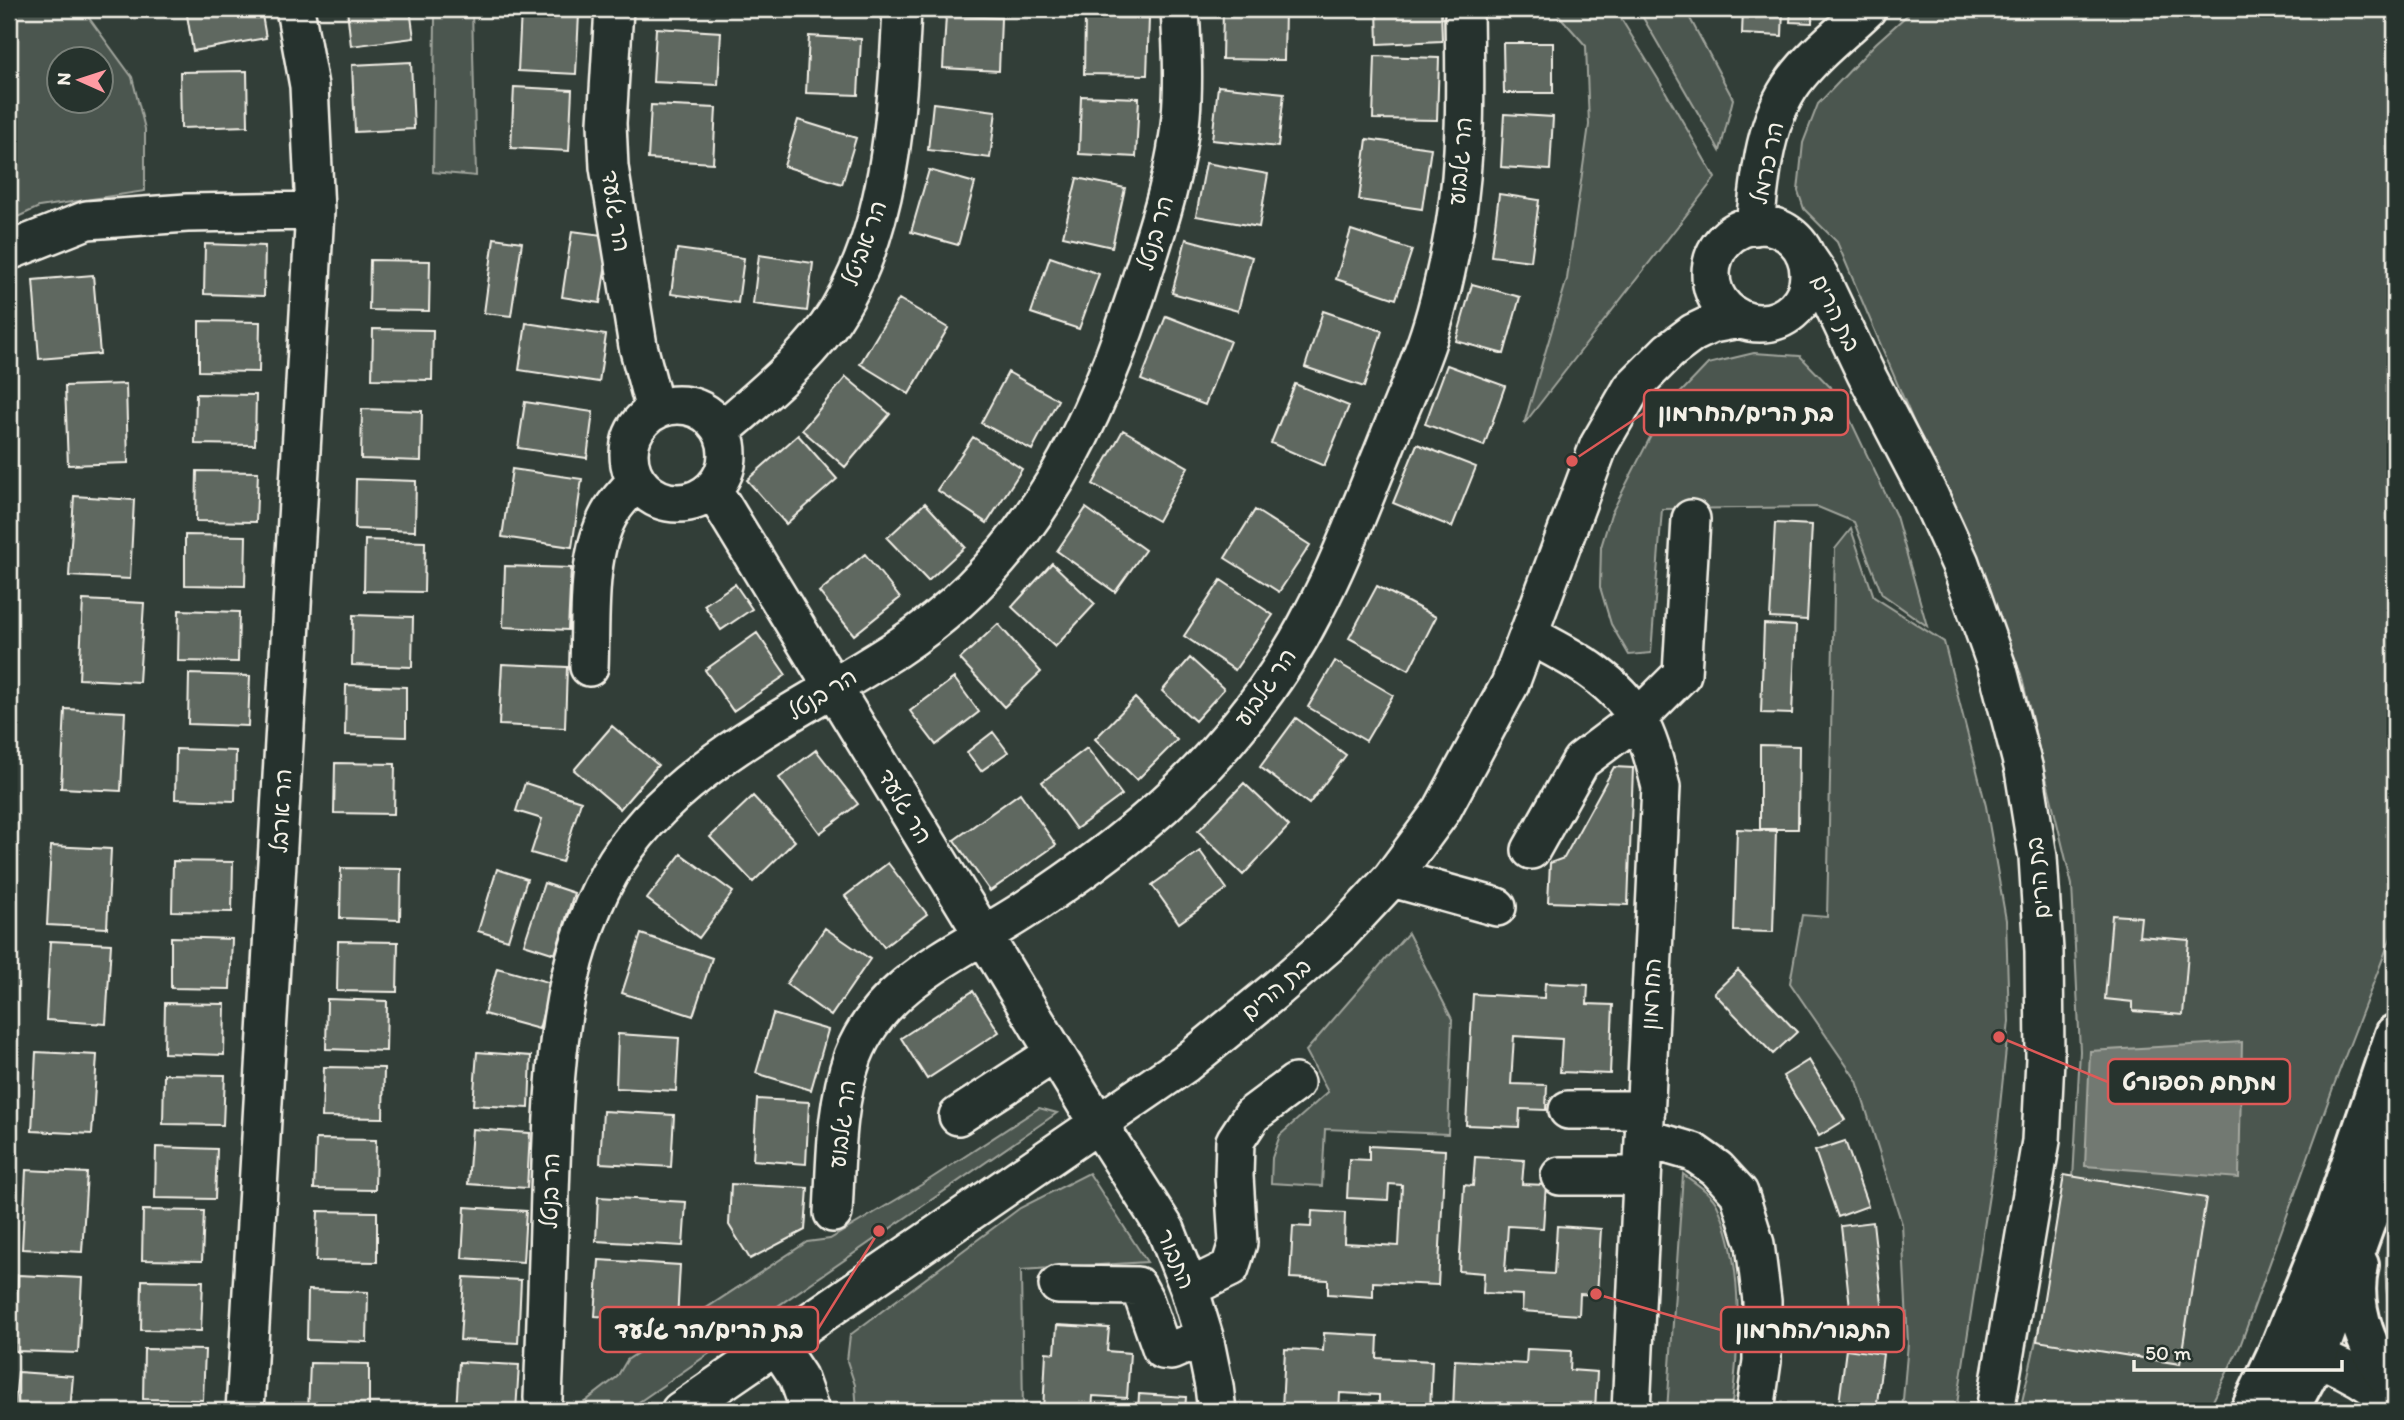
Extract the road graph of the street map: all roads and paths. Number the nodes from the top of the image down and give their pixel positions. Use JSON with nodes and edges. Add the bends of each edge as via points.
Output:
{"nodes":[{"id":1,"x":295,"y":9,"type":"edge"},
{"id":2,"x":614,"y":9,"type":"edge"},
{"id":3,"x":902,"y":9,"type":"edge"},
{"id":4,"x":1180,"y":9,"type":"edge"},
{"id":5,"x":1464,"y":9,"type":"edge"},
{"id":6,"x":1867,"y":9,"type":"edge"},
{"id":7,"x":316,"y":211,"type":"junction"},
{"id":8,"x":1755,"y":226,"type":"junction"},
{"id":9,"x":9,"y":251,"type":"edge"},
{"id":10,"x":1804,"y":253,"type":"junction"},
{"id":11,"x":1711,"y":269,"type":"junction"},
{"id":12,"x":1754,"y":321,"type":"junction"},
{"id":13,"x":1646,"y":373,"type":"junction"},
{"id":14,"x":1866,"y":374,"type":"junction"},
{"id":15,"x":655,"y":410,"type":"junction"},
{"id":16,"x":722,"y":430,"type":"junction"},
{"id":17,"x":636,"y":481,"type":"junction"},
{"id":18,"x":713,"y":489,"type":"junction"},
{"id":19,"x":1692,"y":519,"type":"dead end"},
{"id":20,"x":1529,"y":635,"type":"junction"},
{"id":21,"x":589,"y":667,"type":"dead end"},
{"id":22,"x":833,"y":687,"type":"junction"},
{"id":23,"x":1638,"y":718,"type":"junction"},
{"id":24,"x":1531,"y":850,"type":"dead end"},
{"id":25,"x":1392,"y":878,"type":"junction"},
{"id":26,"x":1497,"y":907,"type":"dead end"},
{"id":27,"x":982,"y":934,"type":"junction"},
{"id":28,"x":2395,"y":1034,"type":"edge"},
{"id":29,"x":1055,"y":1053,"type":"junction"},
{"id":30,"x":1295,"y":1083,"type":"dead end"},
{"id":31,"x":1568,"y":1110,"type":"dead end"},
{"id":32,"x":958,"y":1116,"type":"dead end"},
{"id":33,"x":1097,"y":1122,"type":"junction"},
{"id":34,"x":1645,"y":1124,"type":"junction"},
{"id":35,"x":2395,"y":1133,"type":"edge"},
{"id":36,"x":1560,"y":1176,"type":"dead end"},
{"id":37,"x":1642,"y":1176,"type":"junction"},
{"id":38,"x":2378,"y":1188,"type":"junction"},
{"id":39,"x":833,"y":1213,"type":"dead end"},
{"id":40,"x":1058,"y":1285,"type":"dead end"},
{"id":41,"x":1189,"y":1288,"type":"junction"},
{"id":42,"x":1203,"y":1336,"type":"junction"},
{"id":43,"x":776,"y":1345,"type":"junction"},
{"id":44,"x":2281,"y":1345,"type":"junction"},
{"id":45,"x":2317,"y":1357,"type":"junction"},
{"id":46,"x":2395,"y":1390,"type":"edge"},
{"id":47,"x":543,"y":1398,"type":"dead end"},
{"id":48,"x":2395,"y":1404,"type":"edge"},
{"id":49,"x":246,"y":1411,"type":"edge"},
{"id":50,"x":680,"y":1411,"type":"edge"},
{"id":51,"x":810,"y":1411,"type":"edge"},
{"id":52,"x":1216,"y":1411,"type":"edge"},
{"id":53,"x":1631,"y":1411,"type":"edge"},
{"id":54,"x":1755,"y":1411,"type":"edge"},
{"id":55,"x":1995,"y":1411,"type":"edge"},
{"id":56,"x":2250,"y":1411,"type":"edge"},
{"id":57,"x":2288,"y":1411,"type":"edge"}],
"edges":[{"from":1,"to":7,"type":"street","name":"הר ארבל","via":[[309,86]]},
{"from":2,"to":15,"type":"street","name":"הר גלעד","via":[[609,167],[638,346]]},
{"from":3,"to":16,"type":"street","name":"הר אביטל","via":[[885,184],[855,278],[829,324],[801,358]]},
{"from":4,"to":22,"type":"street","name":"הר בנטל","via":[[1181,117],[1170,183],[1128,323],[1070,455],[1042,505],[980,582],[946,614]]},
{"from":5,"to":27,"type":"street","name":"הר גלבוע","via":[[1463,161],[1444,277],[1427,342],[1314,612],[1242,723],[1199,771],[1115,846]]},
{"from":6,"to":8,"type":"street","name":"הר כרמל","via":[[1793,82],[1764,155]]},
{"from":7,"to":9,"type":"street","via":[[87,220]]},
{"from":7,"to":49,"type":"street","name":"הר ארבל"},
{"from":8,"to":10,"type":"street","via":[[1780,229]]},
{"from":8,"to":11,"type":"street","via":[[1735,232],[1724,242]]},
{"from":10,"to":12,"type":"street","via":[[1808,281],[1804,296],[1789,313]]},
{"from":10,"to":14,"type":"street","name":"בת הרים"},
{"from":11,"to":12,"type":"street","via":[[1712,284],[1727,310]]},
{"from":11,"to":13,"type":"street","name":"בת הרים"},
{"from":12,"to":13,"type":"street","name":"בת הרים","via":[[1712,324],[1693,333]]},
{"from":12,"to":14,"type":"street","name":"בת הרים","via":[[1806,325],[1826,334]]},
{"from":13,"to":20,"type":"street","name":"בת הרים","via":[[1599,444]]},
{"from":14,"to":55,"type":"street","name":"בת הרים","via":[[1960,563],[1998,670],[2024,770],[2038,857],[2045,964],[2041,1141]]},
{"from":15,"to":16,"type":"street","via":[[671,404],[698,408]]},
{"from":15,"to":17,"type":"street","via":[[641,421],[632,437],[629,455]]},
{"from":16,"to":18,"type":"street","via":[[727,460]]},
{"from":17,"to":18,"type":"street","via":[[665,502],[699,499]]},
{"from":17,"to":21,"type":"street","via":[[609,515],[598,547],[592,578]]},
{"from":18,"to":22,"type":"street","name":"הר גלעד"},
{"from":19,"to":23,"type":"street","via":[[1682,674]]},
{"from":20,"to":23,"type":"street","name":"החרמון","via":[[1578,660],[1610,685]]},
{"from":20,"to":25,"type":"street","name":"בת הרים","via":[[1510,684],[1442,810]]},
{"from":22,"to":27,"type":"street","name":"הר גלעד"},
{"from":22,"to":47,"type":"street","name":"הר בנטל","via":[[668,797],[634,835],[608,875],[586,926],[572,970],[554,1083]]},
{"from":23,"to":24,"type":"street","via":[[1581,761]]},
{"from":23,"to":34,"type":"street","name":"החרמון","via":[[1661,786]]},
{"from":25,"to":26,"type":"street"},
{"from":25,"to":33,"type":"street","name":"בת הרים","via":[[1338,936],[1278,989],[1185,1064]]},
{"from":27,"to":29,"type":"street","name":"הר גלעד"},
{"from":27,"to":39,"type":"street","name":"הר גלבוע","via":[[898,992],[873,1020],[854,1053],[838,1128]]},
{"from":28,"to":44,"type":"main road","via":[[2332,1219]]},
{"from":29,"to":32,"type":"street"},
{"from":29,"to":33,"type":"street","name":"הר גלעד"},
{"from":30,"to":41,"type":"street","via":[[1252,1115],[1236,1141],[1238,1244],[1230,1268]]},
{"from":31,"to":34,"type":"street"},
{"from":33,"to":41,"type":"street","name":"התבור","via":[[1166,1230]]},
{"from":33,"to":43,"type":"street","name":"בת הרים"},
{"from":34,"to":37,"type":"street","name":"החרמון"},
{"from":34,"to":54,"type":"street","via":[[1717,1169],[1739,1193],[1755,1244],[1762,1301],[1762,1361]]},
{"from":35,"to":38,"type":"main road"},
{"from":36,"to":37,"type":"street"},
{"from":37,"to":53,"type":"street","name":"החרמון"},
{"from":38,"to":45,"type":"main road"},
{"from":38,"to":46,"type":"main road","via":[[2357,1271],[2357,1305],[2375,1359]]},
{"from":40,"to":42,"type":"street","via":[[1137,1286],[1162,1350],[1171,1351]]},
{"from":41,"to":42,"type":"street","name":"התבור"},
{"from":42,"to":52,"type":"street","name":"התבור"},
{"from":43,"to":50,"type":"street","name":"בת הרים"},
{"from":43,"to":51,"type":"street","via":[[798,1377]]},
{"from":44,"to":45,"type":"street"},
{"from":44,"to":56,"type":"main road"},
{"from":45,"to":48,"type":"street","via":[[2353,1373]]},
{"from":45,"to":57,"type":"main road"}]}
